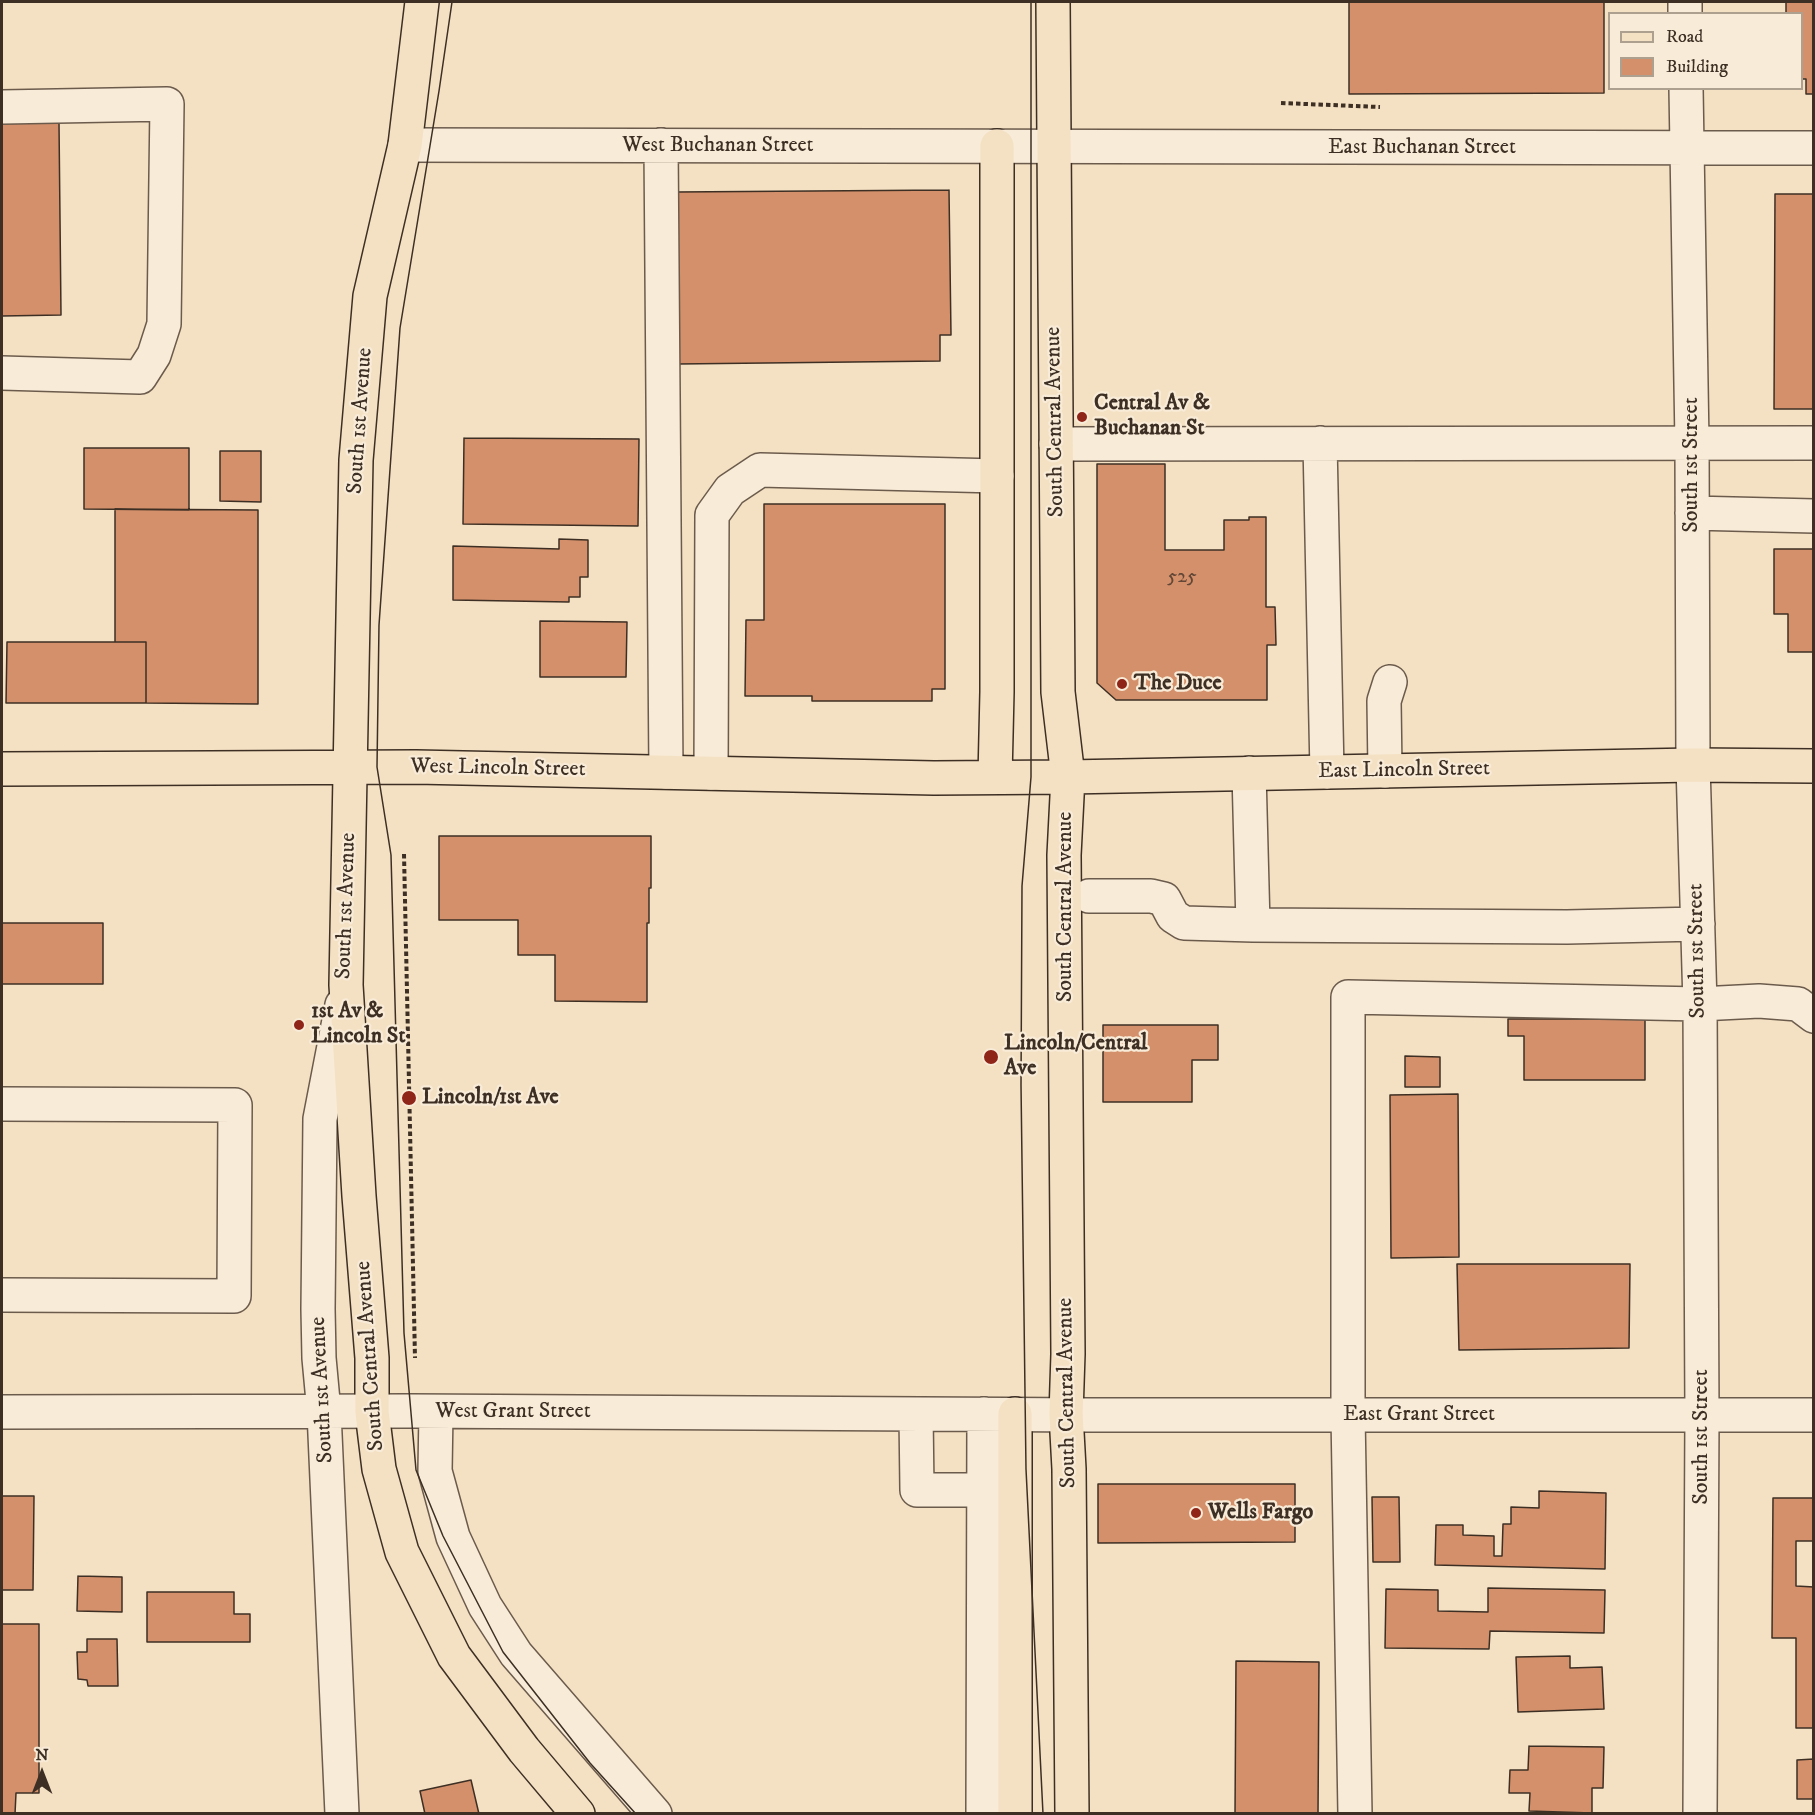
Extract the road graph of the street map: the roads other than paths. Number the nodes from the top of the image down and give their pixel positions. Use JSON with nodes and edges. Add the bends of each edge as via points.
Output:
{"nodes":[{"id":1,"x":422,"y":2,"type":"edge"},
{"id":2,"x":1053,"y":2,"type":"edge"},
{"id":3,"x":1686,"y":90,"type":"edge"},
{"id":4,"x":2,"y":107,"type":"edge"},
{"id":5,"x":405,"y":145,"type":"junction"},
{"id":6,"x":661,"y":146,"type":"junction"},
{"id":7,"x":997,"y":146,"type":"junction"},
{"id":8,"x":1043,"y":147,"type":"junction"},
{"id":9,"x":1687,"y":148,"type":"junction"},
{"id":10,"x":1814,"y":148,"type":"edge"},
{"id":11,"x":2,"y":373,"type":"edge"},
{"id":12,"x":1320,"y":443,"type":"junction"},
{"id":13,"x":1692,"y":443,"type":"junction"},
{"id":14,"x":1814,"y":443,"type":"edge"},
{"id":15,"x":1056,"y":444,"type":"junction"},
{"id":16,"x":997,"y":476,"type":"junction"},
{"id":17,"x":1692,"y":513,"type":"junction"},
{"id":18,"x":1814,"y":516,"type":"edge"},
{"id":19,"x":1390,"y":682,"type":"dead end"},
{"id":20,"x":1694,"y":765,"type":"junction"},
{"id":21,"x":1814,"y":766,"type":"edge"},
{"id":22,"x":351,"y":767,"type":"junction"},
{"id":23,"x":2,"y":769,"type":"edge"},
{"id":24,"x":1385,"y":771,"type":"junction"},
{"id":25,"x":666,"y":772,"type":"junction"},
{"id":26,"x":1327,"y":772,"type":"junction"},
{"id":27,"x":711,"y":774,"type":"junction"},
{"id":28,"x":1249,"y":774,"type":"junction"},
{"id":29,"x":995,"y":777,"type":"junction"},
{"id":30,"x":1068,"y":777,"type":"junction"},
{"id":31,"x":1089,"y":896,"type":"dead end"},
{"id":32,"x":1253,"y":924,"type":"junction"},
{"id":33,"x":1698,"y":924,"type":"junction"},
{"id":34,"x":346,"y":985,"type":"junction"},
{"id":35,"x":1808,"y":1002,"type":"edge"},
{"id":36,"x":1700,"y":1004,"type":"junction"},
{"id":37,"x":2,"y":1104,"type":"edge"},
{"id":38,"x":2,"y":1295,"type":"edge"},
{"id":39,"x":2,"y":1412,"type":"edge"},
{"id":40,"x":324,"y":1412,"type":"junction"},
{"id":41,"x":372,"y":1412,"type":"junction"},
{"id":42,"x":436,"y":1412,"type":"junction"},
{"id":43,"x":916,"y":1414,"type":"junction"},
{"id":44,"x":1008,"y":1414,"type":"junction"},
{"id":45,"x":1066,"y":1414,"type":"junction"},
{"id":46,"x":1702,"y":1414,"type":"junction"},
{"id":47,"x":1348,"y":1415,"type":"junction"},
{"id":48,"x":1814,"y":1415,"type":"edge"},
{"id":49,"x":986,"y":1490,"type":"junction"},
{"id":50,"x":342,"y":1814,"type":"edge"},
{"id":51,"x":578,"y":1814,"type":"edge"},
{"id":52,"x":655,"y":1814,"type":"edge"},
{"id":53,"x":983,"y":1814,"type":"edge"},
{"id":54,"x":1015,"y":1814,"type":"edge"},
{"id":55,"x":1072,"y":1814,"type":"edge"},
{"id":56,"x":1355,"y":1814,"type":"edge"},
{"id":57,"x":1700,"y":1814,"type":"edge"}],
"edges":[{"from":1,"to":5,"type":"main road","name":"South 1st Avenue"},
{"from":2,"to":8,"type":"main road","name":"South Central Avenue"},
{"from":3,"to":9,"type":"street","name":"South 1st Street"},
{"from":4,"to":11,"type":"street","via":[[167,104],[164,324],[154,355],[140,376]]},
{"from":5,"to":6,"type":"street","name":"West Buchanan Street"},
{"from":5,"to":22,"type":"main road","name":"South 1st Avenue","via":[[370,296],[356,460]]},
{"from":6,"to":7,"type":"street","name":"West Buchanan Street"},
{"from":6,"to":25,"type":"street"},
{"from":7,"to":8,"type":"street","name":"West Buchanan Street"},
{"from":7,"to":16,"type":"main road"},
{"from":8,"to":9,"type":"street","name":"East Buchanan Street"},
{"from":8,"to":15,"type":"main road","name":"South Central Avenue"},
{"from":9,"to":10,"type":"street","name":"East Buchanan Street"},
{"from":9,"to":13,"type":"street","name":"South 1st Street"},
{"from":12,"to":13,"type":"street","via":[[1394,455],[1581,455]]},
{"from":12,"to":15,"type":"street"},
{"from":12,"to":26,"type":"street"},
{"from":13,"to":14,"type":"street"},
{"from":13,"to":17,"type":"street","name":"South 1st Street"},
{"from":15,"to":30,"type":"main road","name":"South Central Avenue","via":[[1058,692]]},
{"from":16,"to":27,"type":"street","via":[[760,470],[730,490],[712,515]]},
{"from":16,"to":29,"type":"main road"},
{"from":17,"to":18,"type":"street"},
{"from":17,"to":20,"type":"street","name":"South 1st Street"},
{"from":19,"to":24,"type":"street","via":[[1384,701]]},
{"from":20,"to":21,"type":"main road","name":"East Lincoln Street"},
{"from":20,"to":24,"type":"main road","name":"East Lincoln Street"},
{"from":20,"to":33,"type":"street","name":"South 1st Street"},
{"from":22,"to":23,"type":"main road","name":"West Lincoln Street"},
{"from":22,"to":25,"type":"main road","name":"West Lincoln Street"},
{"from":22,"to":34,"type":"main road","name":"South 1st Avenue"},
{"from":24,"to":26,"type":"main road","name":"East Lincoln Street"},
{"from":25,"to":27,"type":"main road","name":"West Lincoln Street"},
{"from":26,"to":28,"type":"main road","name":"East Lincoln Street"},
{"from":27,"to":29,"type":"main road","name":"West Lincoln Street"},
{"from":28,"to":30,"type":"main road","name":"East Lincoln Street"},
{"from":28,"to":32,"type":"street"},
{"from":29,"to":30,"type":"main road","name":"East Lincoln Street"},
{"from":30,"to":45,"type":"main road","name":"South Central Avenue","via":[[1064,855]]},
{"from":31,"to":32,"type":"street","via":[[1164,899],[1173,916],[1184,923]]},
{"from":32,"to":33,"type":"street"},
{"from":33,"to":36,"type":"street","name":"South 1st Street"},
{"from":34,"to":40,"type":"street","name":"South 1st Avenue","via":[[320,1119],[319,1348]]},
{"from":34,"to":41,"type":"main road","name":"South Central Avenue","via":[[372,1358]]},
{"from":35,"to":36,"type":"street"},
{"from":36,"to":46,"type":"street","name":"South 1st Street"},
{"from":36,"to":47,"type":"street","via":[[1348,997]]},
{"from":37,"to":38,"type":"street","via":[[235,1105],[234,1296]]},
{"from":39,"to":40,"type":"street","name":"West Grant Street"},
{"from":40,"to":41,"type":"street","name":"West Grant Street"},
{"from":40,"to":50,"type":"street","name":"South 1st Avenue"},
{"from":41,"to":42,"type":"street","name":"West Grant Street"},
{"from":41,"to":51,"type":"main road","name":"South Central Avenue","via":[[379,1469],[402,1552],[454,1656]]},
{"from":42,"to":43,"type":"street","name":"West Grant Street"},
{"from":42,"to":52,"type":"street","via":[[435,1471],[453,1537],[485,1606],[516,1654]]},
{"from":43,"to":44,"type":"street","name":"West Grant Street"},
{"from":43,"to":49,"type":"street","via":[[917,1490]]},
{"from":44,"to":45,"type":"street","name":"East Grant Street"},
{"from":44,"to":49,"type":"street"},
{"from":44,"to":54,"type":"main road"},
{"from":45,"to":47,"type":"street","name":"East Grant Street"},
{"from":45,"to":55,"type":"main road","name":"South Central Avenue"},
{"from":46,"to":47,"type":"street","name":"East Grant Street"},
{"from":46,"to":48,"type":"street","name":"East Grant Street"},
{"from":46,"to":57,"type":"street","name":"South 1st Street"},
{"from":47,"to":56,"type":"street"},
{"from":49,"to":53,"type":"street"}]}
